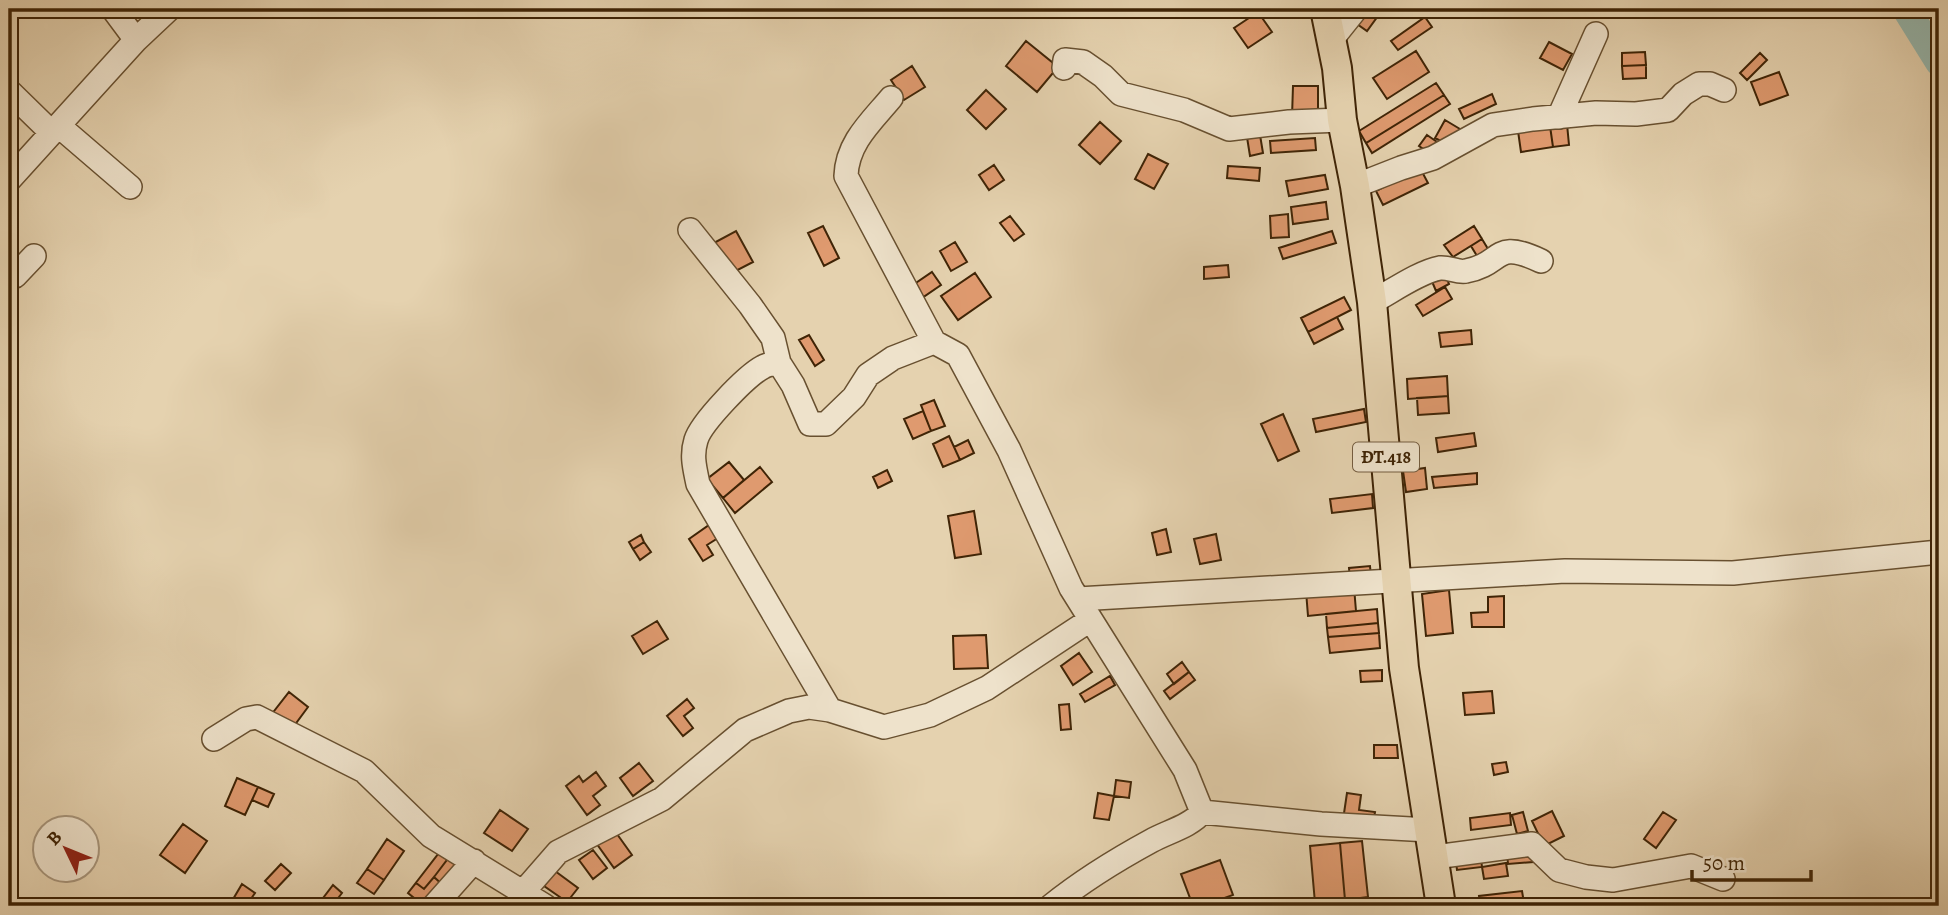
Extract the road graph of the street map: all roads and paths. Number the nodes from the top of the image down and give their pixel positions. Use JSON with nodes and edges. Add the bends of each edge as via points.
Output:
{"nodes":[{"id":1,"x":113,"y":9,"type":"edge"},
{"id":2,"x":169,"y":9,"type":"edge"},
{"id":3,"x":1325,"y":9,"type":"edge"},
{"id":4,"x":1356,"y":9,"type":"edge"},
{"id":5,"x":1596,"y":34,"type":"dead end"},
{"id":6,"x":1332,"y":38,"type":"junction"},
{"id":7,"x":136,"y":40,"type":"junction"},
{"id":8,"x":1064,"y":68,"type":"dead end"},
{"id":9,"x":1724,"y":90,"type":"dead end"},
{"id":10,"x":9,"y":91,"type":"edge"},
{"id":11,"x":891,"y":98,"type":"dead end"},
{"id":12,"x":1559,"y":117,"type":"junction"},
{"id":13,"x":1342,"y":120,"type":"junction"},
{"id":14,"x":55,"y":129,"type":"junction"},
{"id":15,"x":9,"y":180,"type":"edge"},
{"id":16,"x":1355,"y":186,"type":"junction"},
{"id":17,"x":130,"y":187,"type":"dead end"},
{"id":18,"x":690,"y":230,"type":"dead end"},
{"id":19,"x":34,"y":256,"type":"dead end"},
{"id":20,"x":1541,"y":261,"type":"dead end"},
{"id":21,"x":9,"y":278,"type":"edge"},
{"id":22,"x":1372,"y":302,"type":"junction"},
{"id":23,"x":934,"y":342,"type":"junction"},
{"id":24,"x":779,"y":363,"type":"junction"},
{"id":25,"x":1939,"y":552,"type":"edge"},
{"id":26,"x":1396,"y":580,"type":"junction"},
{"id":27,"x":1078,"y":599,"type":"junction"},
{"id":28,"x":1090,"y":620,"type":"junction"},
{"id":29,"x":830,"y":710,"type":"junction"},
{"id":30,"x":214,"y":739,"type":"dead end"},
{"id":31,"x":1202,"y":812,"type":"junction"},
{"id":32,"x":1432,"y":843,"type":"junction"},
{"id":33,"x":474,"y":861,"type":"junction"},
{"id":34,"x":1723,"y":879,"type":"dead end"},
{"id":35,"x":524,"y":891,"type":"junction"},
{"id":36,"x":433,"y":906,"type":"edge"},
{"id":37,"x":545,"y":906,"type":"edge"},
{"id":38,"x":1051,"y":906,"type":"edge"},
{"id":39,"x":1441,"y":906,"type":"edge"}],
"edges":[{"from":1,"to":7,"type":"street"},
{"from":2,"to":7,"type":"street"},
{"from":3,"to":6,"type":"main road","number":"ĐT.418"},
{"from":4,"to":6,"type":"street"},
{"from":5,"to":12,"type":"street"},
{"from":6,"to":13,"type":"main road","number":"ĐT.418"},
{"from":7,"to":14,"type":"street"},
{"from":8,"to":13,"type":"street","via":[[1065,60],[1083,62],[1121,94],[1184,110],[1229,130]]},
{"from":9,"to":12,"type":"street","via":[[1699,84],[1668,110]]},
{"from":10,"to":14,"type":"street"},
{"from":11,"to":23,"type":"street","via":[[851,149],[846,176]]},
{"from":12,"to":16,"type":"street","via":[[1493,125],[1433,158]]},
{"from":13,"to":16,"type":"main road","number":"ĐT.418"},
{"from":14,"to":15,"type":"street"},
{"from":14,"to":17,"type":"street"},
{"from":16,"to":22,"type":"main road","number":"ĐT.418"},
{"from":18,"to":24,"type":"street","via":[[773,338]]},
{"from":19,"to":21,"type":"street"},
{"from":20,"to":22,"type":"street","via":[[1511,250],[1464,272],[1444,267],[1431,270]]},
{"from":22,"to":26,"type":"main road","number":"ĐT.418"},
{"from":23,"to":24,"type":"street","via":[[893,358],[868,375],[854,397],[826,424],[810,424]]},
{"from":23,"to":27,"type":"street","via":[[958,355],[1009,450]]},
{"from":24,"to":29,"type":"street","via":[[757,371],[709,419],[696,438],[692,457],[698,484]]},
{"from":25,"to":26,"type":"street","via":[[1733,573],[1565,571]]},
{"from":26,"to":27,"type":"street"},
{"from":26,"to":32,"type":"main road","number":"ĐT.418","via":[[1404,668]]},
{"from":27,"to":28,"type":"street"},
{"from":28,"to":29,"type":"street","via":[[987,688],[930,715],[884,727]]},
{"from":28,"to":31,"type":"street","via":[[1185,770]]},
{"from":29,"to":35,"type":"street","via":[[809,707],[789,711],[745,730],[662,799],[558,852]]},
{"from":30,"to":33,"type":"street","via":[[257,717],[364,771],[431,836]]},
{"from":31,"to":32,"type":"street","via":[[1321,824]]},
{"from":31,"to":38,"type":"street","via":[[1195,820],[1109,864]]},
{"from":32,"to":34,"type":"street","via":[[1532,844],[1559,870],[1586,877],[1613,880],[1690,866]]},
{"from":32,"to":39,"type":"main road","number":"ĐT.418"},
{"from":33,"to":35,"type":"street"},
{"from":33,"to":36,"type":"street"},
{"from":35,"to":37,"type":"street"}]}
